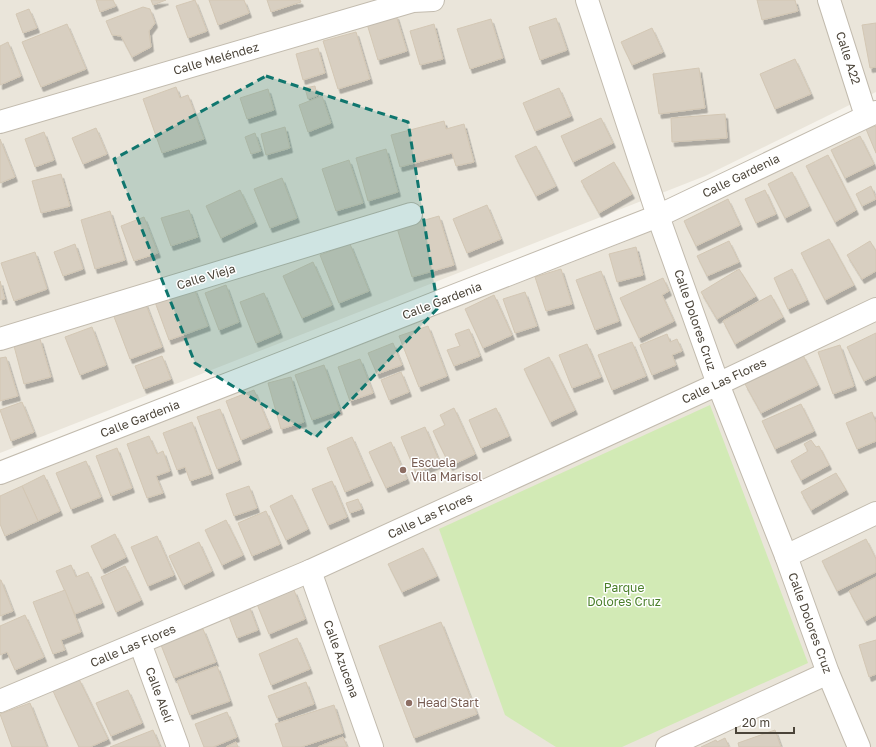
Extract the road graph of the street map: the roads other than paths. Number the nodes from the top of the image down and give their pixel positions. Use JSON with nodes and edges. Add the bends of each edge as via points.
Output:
{"nodes":[{"id":1,"x":433,"y":0,"type":"edge"},
{"id":2,"x":587,"y":0,"type":"edge"},
{"id":3,"x":829,"y":0,"type":"edge"},
{"id":4,"x":871,"y":114,"type":"edge"},
{"id":5,"x":0,"y":122,"type":"edge"},
{"id":6,"x":411,"y":214,"type":"dead end"},
{"id":7,"x":658,"y":216,"type":"junction"},
{"id":8,"x":876,"y":309,"type":"edge"},
{"id":9,"x":0,"y":339,"type":"edge"},
{"id":10,"x":718,"y":384,"type":"junction"},
{"id":11,"x":0,"y":473,"type":"edge"},
{"id":12,"x":876,"y":512,"type":"edge"},
{"id":13,"x":786,"y":556,"type":"junction"},
{"id":14,"x":310,"y":571,"type":"junction"},
{"id":15,"x":140,"y":643,"type":"junction"},
{"id":16,"x":828,"y":673,"type":"junction"},
{"id":17,"x":0,"y":701,"type":"edge"},
{"id":18,"x":178,"y":747,"type":"edge"},
{"id":19,"x":372,"y":747,"type":"edge"},
{"id":20,"x":666,"y":747,"type":"edge"},
{"id":21,"x":859,"y":747,"type":"edge"}],
"edges":[{"from":1,"to":5,"type":"street","name":"Calle Meléndez","via":[[413,1]]},
{"from":2,"to":7,"type":"street","name":"Calle Dolores Cruz"},
{"from":3,"to":4,"type":"street","name":"Calle A22"},
{"from":4,"to":7,"type":"street","name":"Calle Gardenia"},
{"from":6,"to":9,"type":"street","name":"Calle Vieja"},
{"from":7,"to":10,"type":"street","name":"Calle Dolores Cruz"},
{"from":7,"to":11,"type":"street","name":"Calle Gardenia"},
{"from":8,"to":10,"type":"street","name":"Calle Las Flores"},
{"from":10,"to":13,"type":"street","name":"Calle Dolores Cruz"},
{"from":10,"to":14,"type":"street","name":"Calle Las Flores"},
{"from":12,"to":13,"type":"street"},
{"from":13,"to":16,"type":"street","name":"Calle Dolores Cruz"},
{"from":14,"to":15,"type":"street","name":"Calle Las Flores"},
{"from":14,"to":19,"type":"street","name":"Calle Azucena"},
{"from":15,"to":17,"type":"street","name":"Calle Las Flores"},
{"from":15,"to":18,"type":"street","name":"Calle Alelí"},
{"from":16,"to":20,"type":"street"},
{"from":16,"to":21,"type":"street","name":"Calle Dolores Cruz"}]}
